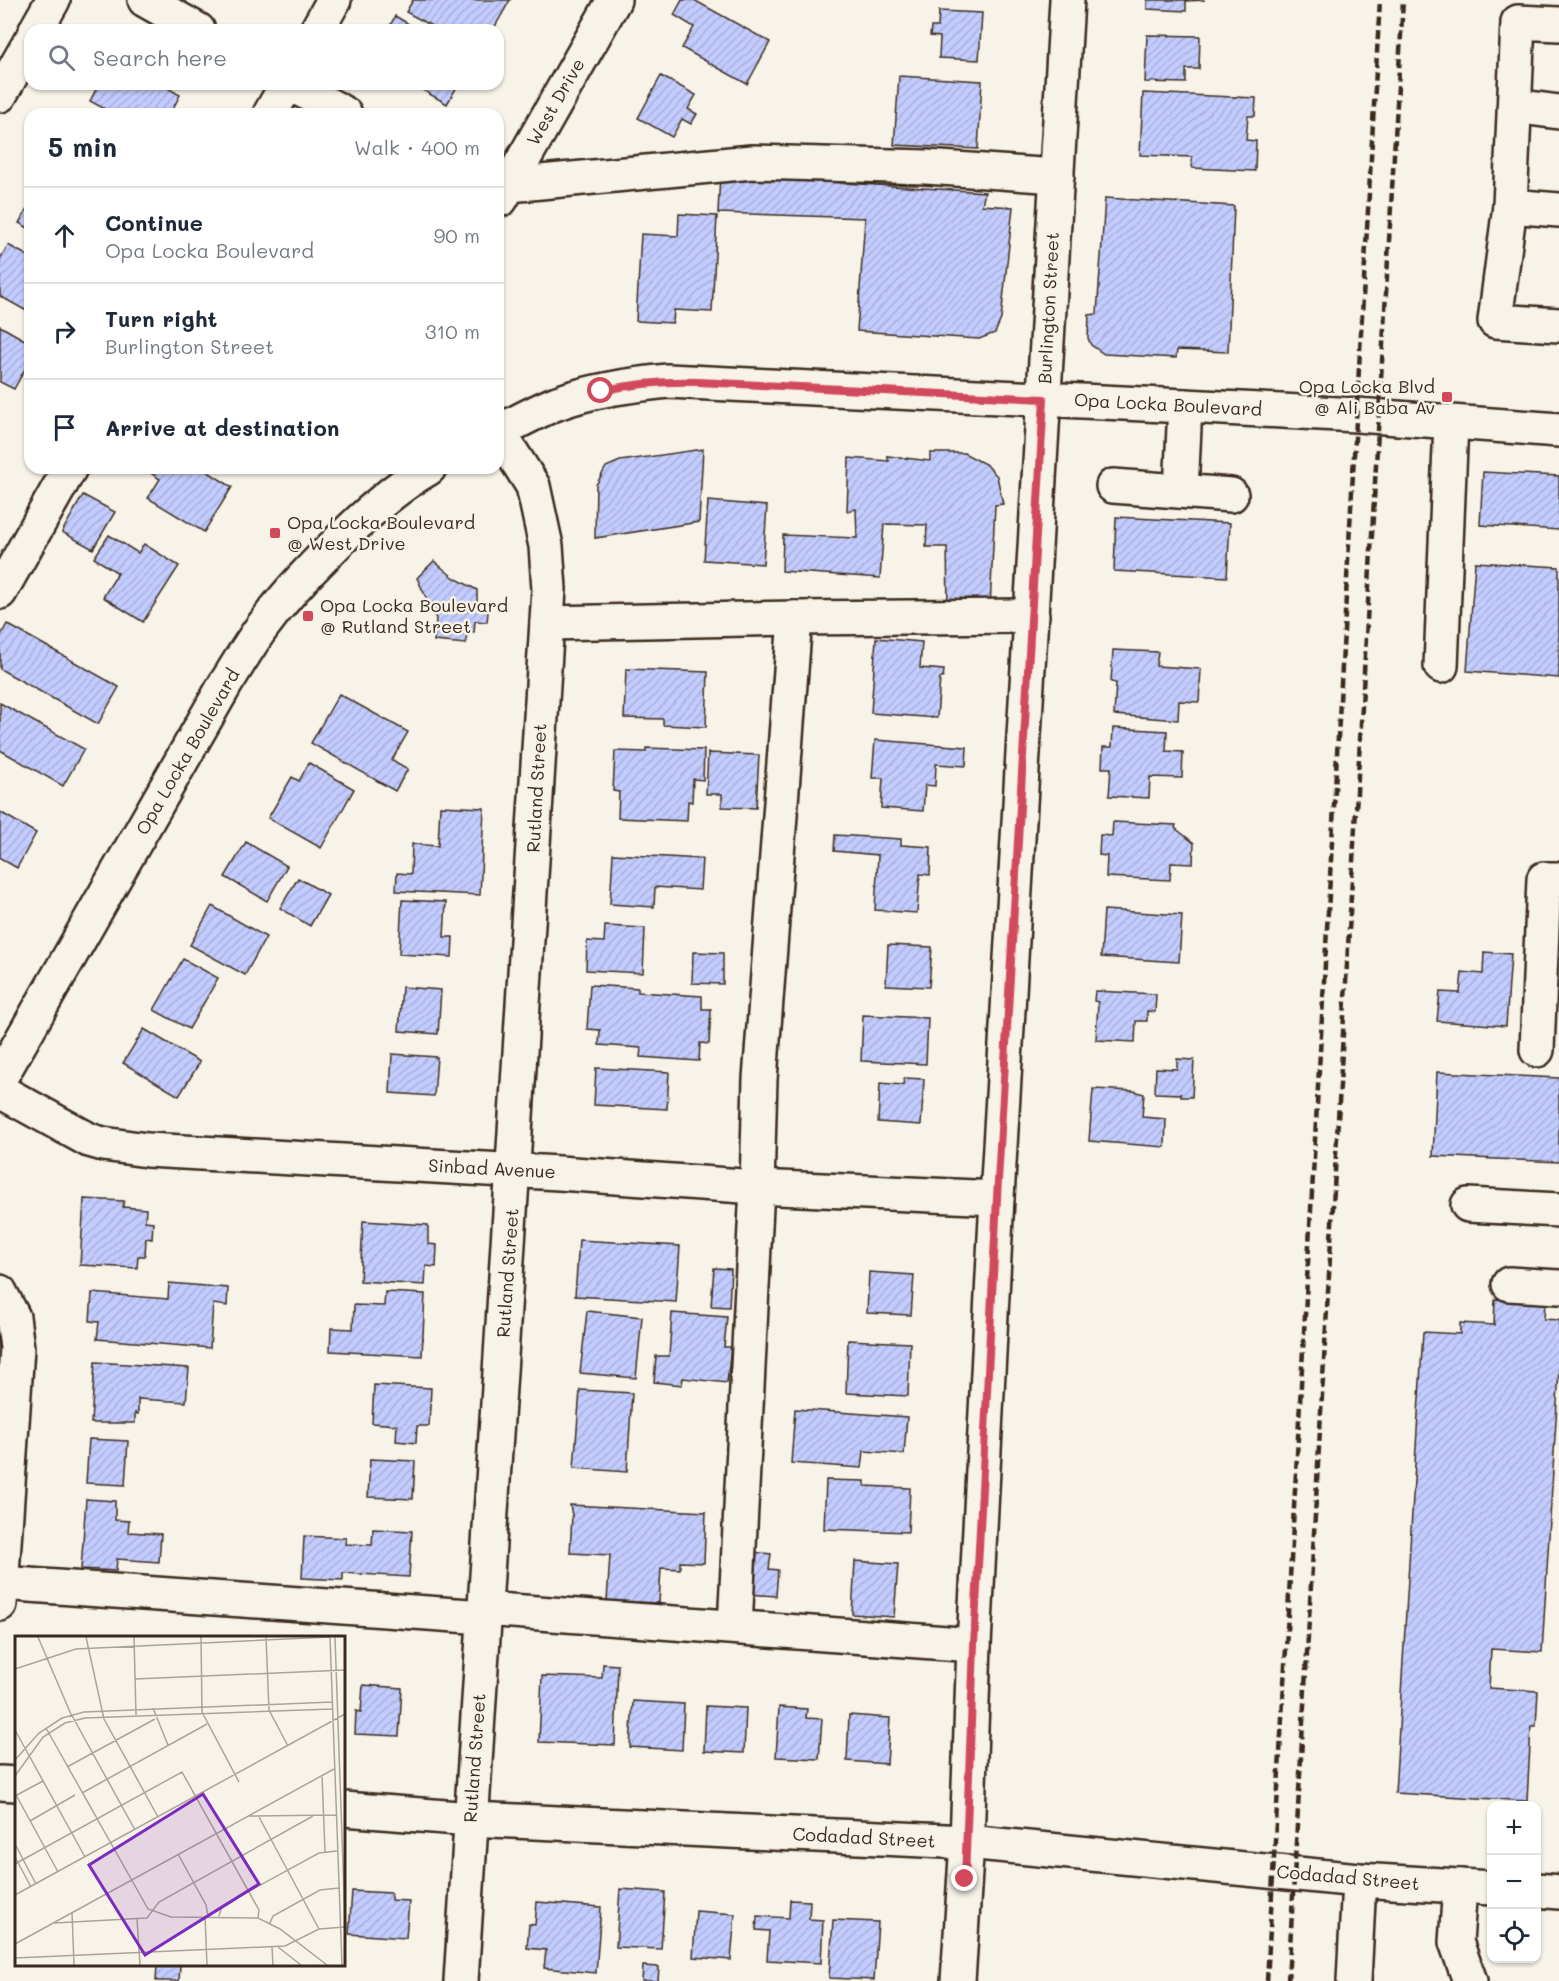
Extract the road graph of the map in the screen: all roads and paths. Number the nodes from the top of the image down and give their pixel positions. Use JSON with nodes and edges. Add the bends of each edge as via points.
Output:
{"nodes":[{"id":1,"x":53,"y":0,"type":"edge"},
{"id":2,"x":146,"y":0,"type":"edge"},
{"id":3,"x":334,"y":0,"type":"edge"},
{"id":4,"x":614,"y":0,"type":"edge"},
{"id":5,"x":1067,"y":0,"type":"edge"},
{"id":6,"x":39,"y":24,"type":"edge"},
{"id":7,"x":188,"y":24,"type":"edge"},
{"id":8,"x":320,"y":24,"type":"edge"},
{"id":9,"x":1559,"y":24,"type":"edge"},
{"id":10,"x":24,"y":53,"type":"edge"},
{"id":11,"x":285,"y":90,"type":"edge"},
{"id":12,"x":300,"y":90,"type":"edge"},
{"id":13,"x":0,"y":95,"type":"edge"},
{"id":14,"x":1515,"y":106,"type":"junction"},
{"id":15,"x":274,"y":108,"type":"edge"},
{"id":16,"x":334,"y":108,"type":"edge"},
{"id":17,"x":1559,"y":111,"type":"edge"},
{"id":18,"x":1057,"y":176,"type":"junction"},
{"id":19,"x":504,"y":188,"type":"edge"},
{"id":20,"x":504,"y":191,"type":"edge"},
{"id":21,"x":1510,"y":206,"type":"junction"},
{"id":22,"x":1559,"y":210,"type":"edge"},
{"id":23,"x":1559,"y":325,"type":"edge"},
{"id":24,"x":1044,"y":399,"type":"junction"},
{"id":25,"x":1185,"y":406,"type":"junction"},
{"id":26,"x":1451,"y":422,"type":"junction"},
{"id":27,"x":504,"y":429,"type":"edge"},
{"id":28,"x":1559,"y":430,"type":"edge"},
{"id":29,"x":504,"y":441,"type":"edge"},
{"id":30,"x":67,"y":474,"type":"edge"},
{"id":31,"x":420,"y":474,"type":"edge"},
{"id":32,"x":1113,"y":486,"type":"dead end"},
{"id":33,"x":1181,"y":491,"type":"junction"},
{"id":34,"x":1231,"y":495,"type":"dead end"},
{"id":35,"x":0,"y":592,"type":"edge"},
{"id":36,"x":1032,"y":616,"type":"junction"},
{"id":37,"x":795,"y":618,"type":"junction"},
{"id":38,"x":547,"y":623,"type":"junction"},
{"id":39,"x":1441,"y":666,"type":"dead end"},
{"id":40,"x":1559,"y":879,"type":"edge"},
{"id":41,"x":8,"y":1044,"type":"edge"},
{"id":42,"x":1537,"y":1050,"type":"dead end"},
{"id":43,"x":0,"y":1078,"type":"edge"},
{"id":44,"x":0,"y":1091,"type":"edge"},
{"id":45,"x":515,"y":1170,"type":"junction"},
{"id":46,"x":757,"y":1187,"type":"junction"},
{"id":47,"x":997,"y":1198,"type":"junction"},
{"id":48,"x":1468,"y":1205,"type":"dead end"},
{"id":49,"x":1559,"y":1210,"type":"edge"},
{"id":50,"x":1509,"y":1284,"type":"dead end"},
{"id":51,"x":1559,"y":1287,"type":"edge"},
{"id":52,"x":0,"y":1292,"type":"edge"},
{"id":53,"x":1,"y":1594,"type":"edge"},
{"id":54,"x":484,"y":1613,"type":"junction"},
{"id":55,"x":735,"y":1627,"type":"junction"},
{"id":56,"x":974,"y":1645,"type":"junction"},
{"id":57,"x":0,"y":1783,"type":"edge"},
{"id":58,"x":15,"y":1784,"type":"edge"},
{"id":59,"x":345,"y":1809,"type":"edge"},
{"id":60,"x":471,"y":1819,"type":"junction"},
{"id":61,"x":967,"y":1842,"type":"junction"},
{"id":62,"x":1359,"y":1880,"type":"junction"},
{"id":63,"x":1476,"y":1887,"type":"edge"},
{"id":64,"x":1541,"y":1890,"type":"edge"},
{"id":65,"x":1559,"y":1892,"type":"edge"},
{"id":66,"x":461,"y":1981,"type":"edge"},
{"id":67,"x":958,"y":1981,"type":"edge"},
{"id":68,"x":1354,"y":1981,"type":"edge"},
{"id":69,"x":1470,"y":1981,"type":"edge"}],
"edges":[{"from":1,"to":6,"type":"street"},
{"from":2,"to":7,"type":"street"},
{"from":3,"to":8,"type":"street"},
{"from":4,"to":19,"type":"street","name":"West Drive"},
{"from":5,"to":18,"type":"street","name":"Burlington Street"},
{"from":9,"to":14,"type":"street","via":[[1518,22]]},
{"from":10,"to":13,"type":"street"},
{"from":11,"to":15,"type":"street"},
{"from":12,"to":16,"type":"street"},
{"from":14,"to":17,"type":"street"},
{"from":14,"to":21,"type":"street"},
{"from":18,"to":20,"type":"street","via":[[927,167],[752,162],[667,168]]},
{"from":18,"to":24,"type":"street","name":"Burlington Street"},
{"from":21,"to":22,"type":"street"},
{"from":21,"to":23,"type":"street","via":[[1495,321]]},
{"from":24,"to":25,"type":"street","name":"Opa Locka Boulevard"},
{"from":24,"to":27,"type":"street","name":"Opa Locka Boulevard","via":[[668,381],[623,386],[557,403]]},
{"from":24,"to":36,"type":"street","name":"Burlington Street"},
{"from":25,"to":26,"type":"street","name":"Opa Locka Boulevard"},
{"from":25,"to":33,"type":"street"},
{"from":26,"to":28,"type":"street","name":"Opa Locka Boulevard"},
{"from":26,"to":39,"type":"street"},
{"from":29,"to":38,"type":"street","name":"Rutland Street","via":[[533,486],[537,500],[546,546]]},
{"from":30,"to":35,"type":"street"},
{"from":31,"to":41,"type":"street","name":"Opa Locka Boulevard","via":[[357,524],[308,572],[254,639]]},
{"from":32,"to":33,"type":"street"},
{"from":33,"to":34,"type":"street"},
{"from":36,"to":37,"type":"street"},
{"from":36,"to":47,"type":"street","name":"Burlington Street"},
{"from":37,"to":38,"type":"street"},
{"from":37,"to":46,"type":"street","via":[[760,1079]]},
{"from":38,"to":45,"type":"street","name":"Rutland Street"},
{"from":40,"to":42,"type":"street","via":[[1544,879]]},
{"from":41,"to":43,"type":"street","name":"Opa Locka Boulevard"},
{"from":44,"to":45,"type":"street","name":"Sinbad Avenue","via":[[89,1140],[128,1148]]},
{"from":45,"to":46,"type":"street","name":"Sinbad Avenue"},
{"from":45,"to":54,"type":"street","name":"Rutland Street"},
{"from":46,"to":47,"type":"street","name":"Sinbad Avenue"},
{"from":46,"to":55,"type":"street"},
{"from":47,"to":56,"type":"street","name":"Burlington Street"},
{"from":48,"to":49,"type":"street"},
{"from":50,"to":51,"type":"street"},
{"from":52,"to":53,"type":"street","via":[[13,1317],[17,1348]]},
{"from":53,"to":54,"type":"street"},
{"from":54,"to":55,"type":"street"},
{"from":54,"to":60,"type":"street","name":"Rutland Street"},
{"from":55,"to":56,"type":"street"},
{"from":56,"to":61,"type":"street","name":"Burlington Street"},
{"from":57,"to":58,"type":"street"},
{"from":59,"to":60,"type":"street","name":"Codadad Street"},
{"from":60,"to":61,"type":"street","name":"Codadad Street"},
{"from":60,"to":66,"type":"street","name":"Rutland Street"},
{"from":61,"to":62,"type":"street","name":"Codadad Street"},
{"from":61,"to":67,"type":"street","name":"Burlington Street"},
{"from":62,"to":63,"type":"street","name":"Codadad Street"},
{"from":62,"to":68,"type":"street"},
{"from":63,"to":69,"type":"street","via":[[1456,1942]]},
{"from":64,"to":65,"type":"street"}]}
